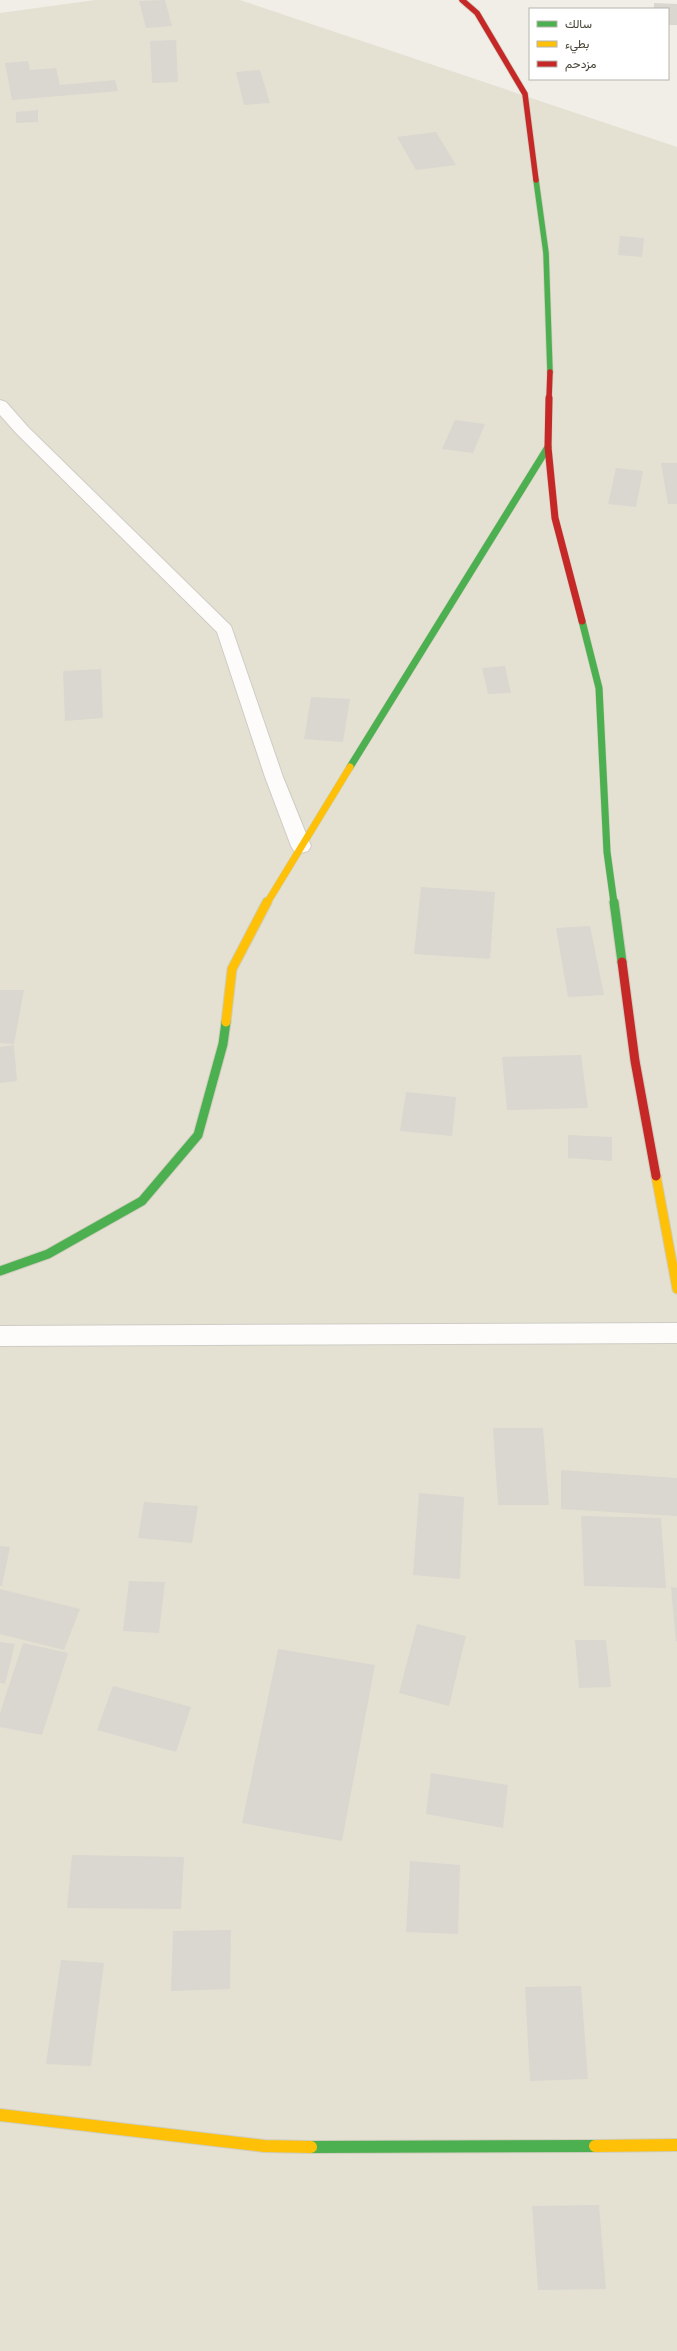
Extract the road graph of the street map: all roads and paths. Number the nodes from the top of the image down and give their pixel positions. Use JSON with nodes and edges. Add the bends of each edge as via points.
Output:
{"nodes":[{"id":1,"x":462,"y":0,"type":"edge"},
{"id":2,"x":0,"y":406,"type":"edge"},
{"id":3,"x":548,"y":447,"type":"junction"},
{"id":4,"x":301,"y":846,"type":"junction"},
{"id":5,"x":0,"y":1271,"type":"edge"},
{"id":6,"x":677,"y":1289,"type":"edge"},
{"id":7,"x":677,"y":1333,"type":"edge"},
{"id":8,"x":0,"y":1336,"type":"edge"},
{"id":9,"x":0,"y":2115,"type":"edge"},
{"id":10,"x":677,"y":2145,"type":"edge"}],
"edges":[{"from":1,"to":3,"type":"street","via":[[477,13],[525,94],[546,252],[550,377]]},
{"from":2,"to":4,"type":"street","via":[[27,436],[225,630],[274,777]]},
{"from":3,"to":4,"type":"street"},
{"from":3,"to":6,"type":"street","via":[[555,518],[599,688],[607,852],[635,1061]]},
{"from":4,"to":5,"type":"street","via":[[272,892],[232,969],[223,1044],[198,1135],[142,1201],[48,1254]]},
{"from":7,"to":8,"type":"street"},
{"from":9,"to":10,"type":"street","via":[[264,2146],[399,2148]]}]}
